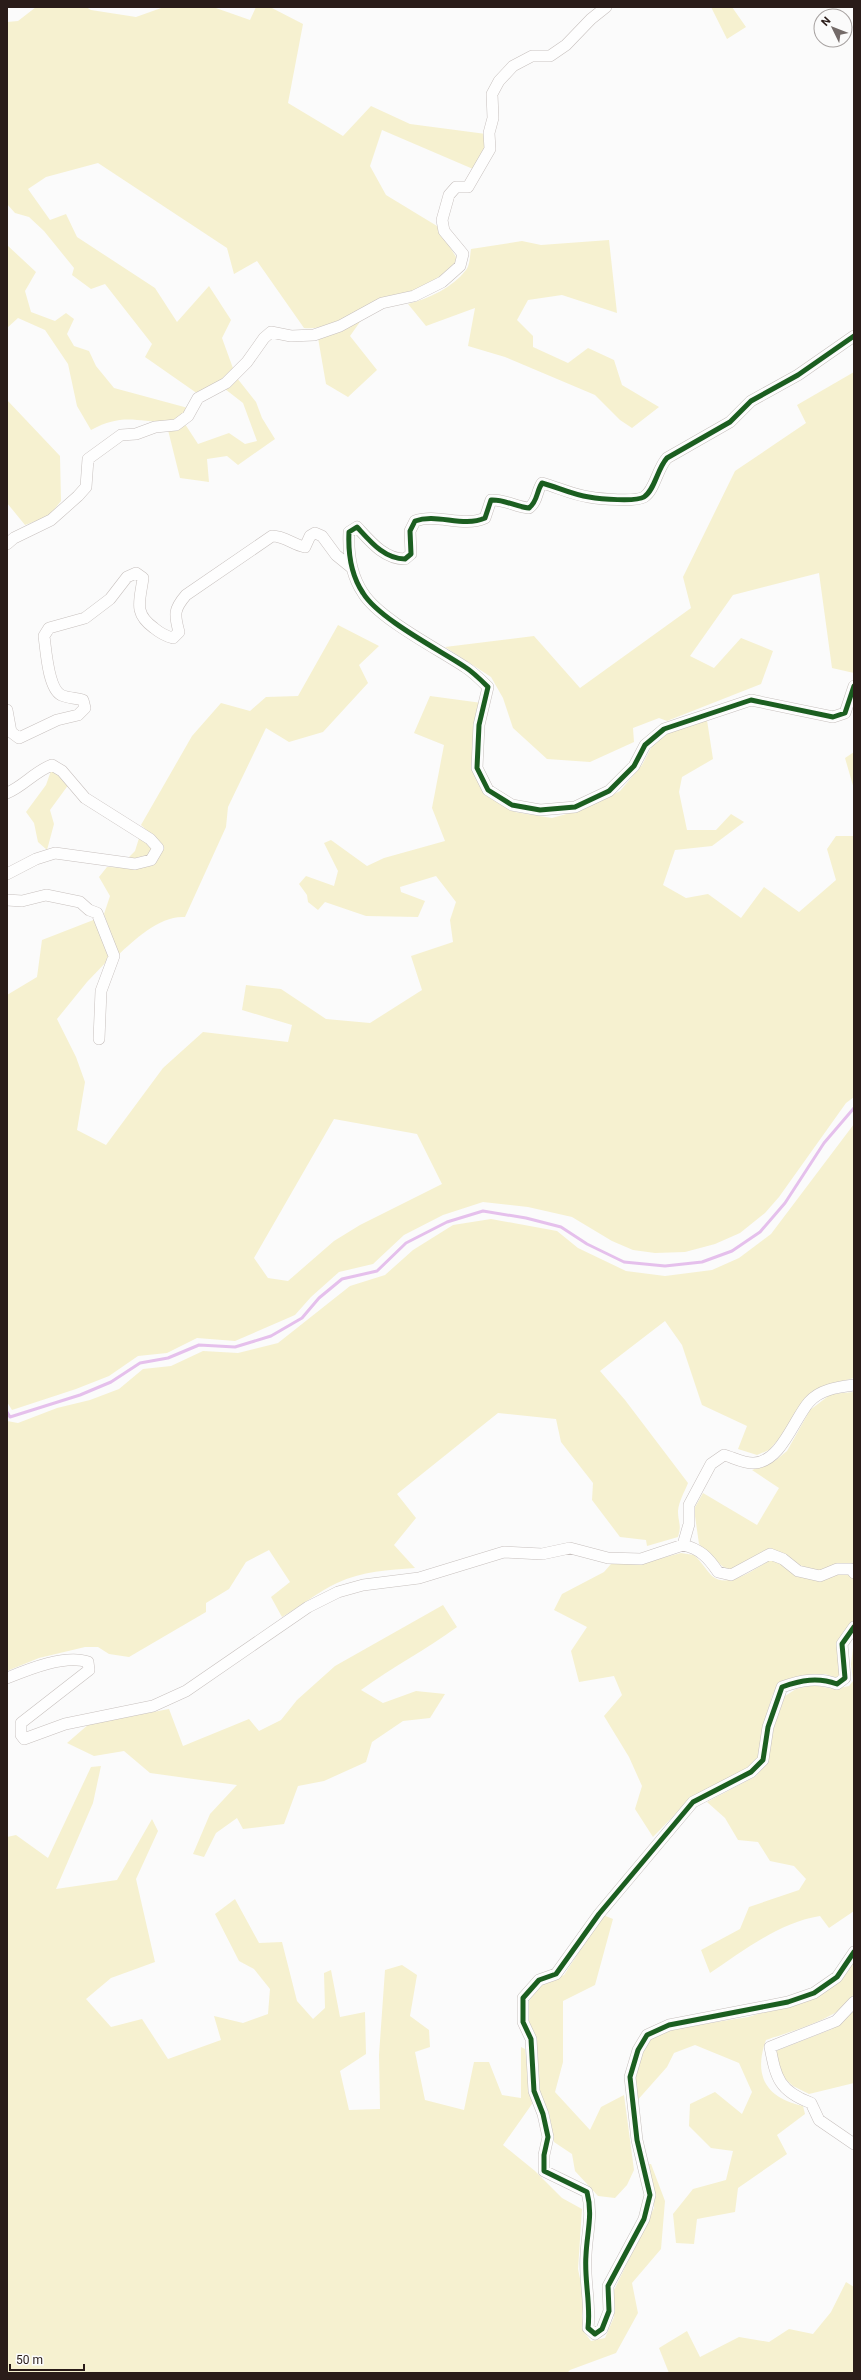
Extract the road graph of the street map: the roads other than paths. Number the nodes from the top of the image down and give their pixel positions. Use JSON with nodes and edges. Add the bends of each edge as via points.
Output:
{"nodes":[{"id":1,"x":606,"y":7,"type":"edge"},
{"id":2,"x":854,"y":336,"type":"edge"},
{"id":3,"x":7,"y":544,"type":"edge"},
{"id":4,"x":352,"y":568,"type":"junction"},
{"id":5,"x":854,"y":686,"type":"edge"},
{"id":6,"x":7,"y":710,"type":"edge"},
{"id":7,"x":7,"y":793,"type":"edge"},
{"id":8,"x":7,"y":874,"type":"edge"},
{"id":9,"x":7,"y":900,"type":"edge"},
{"id":10,"x":100,"y":1039,"type":"dead end"},
{"id":11,"x":854,"y":1385,"type":"edge"},
{"id":12,"x":683,"y":1545,"type":"junction"},
{"id":13,"x":854,"y":1572,"type":"edge"},
{"id":14,"x":854,"y":1627,"type":"edge"},
{"id":15,"x":7,"y":1678,"type":"edge"},
{"id":16,"x":854,"y":1952,"type":"edge"},
{"id":17,"x":854,"y":2002,"type":"edge"},
{"id":18,"x":854,"y":2144,"type":"edge"}],
"edges":[{"from":1,"to":3,"type":"street","via":[[566,45],[550,56],[532,56],[513,66],[499,81],[492,94],[490,149],[468,187],[456,187],[449,194],[442,220],[444,231],[463,254],[460,266],[442,282],[414,296],[382,303],[340,326],[314,335],[292,336],[271,332],[248,362],[226,383],[198,398],[188,416],[176,425],[121,435],[88,459],[86,487],[78,496],[51,520]]},
{"from":2,"to":4,"type":"street","via":[[798,375],[751,401],[730,422],[667,458],[644,498],[589,498],[542,483],[538,488],[535,504],[529,508],[491,500],[485,518],[478,521],[424,518],[415,521],[410,531],[411,554],[405,559],[397,559],[383,552],[357,526],[349,532],[348,548]]},
{"from":4,"to":5,"type":"street","via":[[363,593],[375,608],[467,668],[488,687],[479,725],[476,768],[488,790],[512,805],[540,810],[575,807],[609,791],[634,766],[645,745],[664,729],[750,700],[833,717],[845,713]]},
{"from":4,"to":6,"type":"street","via":[[336,555],[322,536],[315,533],[310,536],[305,547],[298,546],[281,536],[272,536],[186,595],[176,606],[175,619],[179,632],[173,638],[165,636],[142,619],[140,609],[143,578],[136,573],[127,577],[110,599],[85,618],[49,628],[44,636],[54,691],[62,696],[83,700],[85,708],[78,715],[57,720],[19,738],[11,732]]},
{"from":7,"to":8,"type":"street","via":[[16,790],[40,769],[52,765],[62,771],[85,798],[150,840],[158,848],[151,860],[135,864],[55,853],[36,859]]},
{"from":9,"to":10,"type":"street","via":[[22,901],[46,895],[80,902],[97,913],[114,956],[101,991]]},
{"from":11,"to":12,"type":"street","via":[[826,1390],[809,1401],[788,1435],[771,1456],[754,1463],[724,1455],[711,1464],[689,1505],[689,1524]]},
{"from":12,"to":13,"type":"street","via":[[696,1548],[710,1560],[718,1572],[731,1575],[770,1554],[783,1559],[798,1570],[820,1576],[837,1569],[851,1569]]},
{"from":12,"to":15,"type":"street","via":[[641,1559],[608,1558],[570,1548],[542,1554],[504,1552],[419,1578],[363,1585],[338,1592],[308,1607],[186,1691],[153,1706],[66,1724],[24,1739],[21,1735],[21,1723],[89,1670],[88,1662],[79,1659],[38,1666]]},
{"from":14,"to":16,"type":"street","via":[[842,1644],[845,1678],[837,1684],[824,1679],[798,1681],[782,1687],[768,1727],[763,1760],[751,1772],[693,1802],[599,1914],[556,1974],[539,1980],[523,1998],[523,2022],[531,2039],[534,2091],[548,2137],[544,2171],[587,2192],[591,2208],[586,2256],[590,2314],[588,2328],[595,2334],[602,2329],[609,2311],[608,2286],[644,2219],[650,2195],[637,2140],[630,2077],[638,2050],[647,2034],[669,2025],[788,2002],[814,1993],[837,1977]]},
{"from":17,"to":18,"type":"street","via":[[836,2020],[770,2047],[776,2076],[786,2089],[811,2103],[819,2120]]}]}
